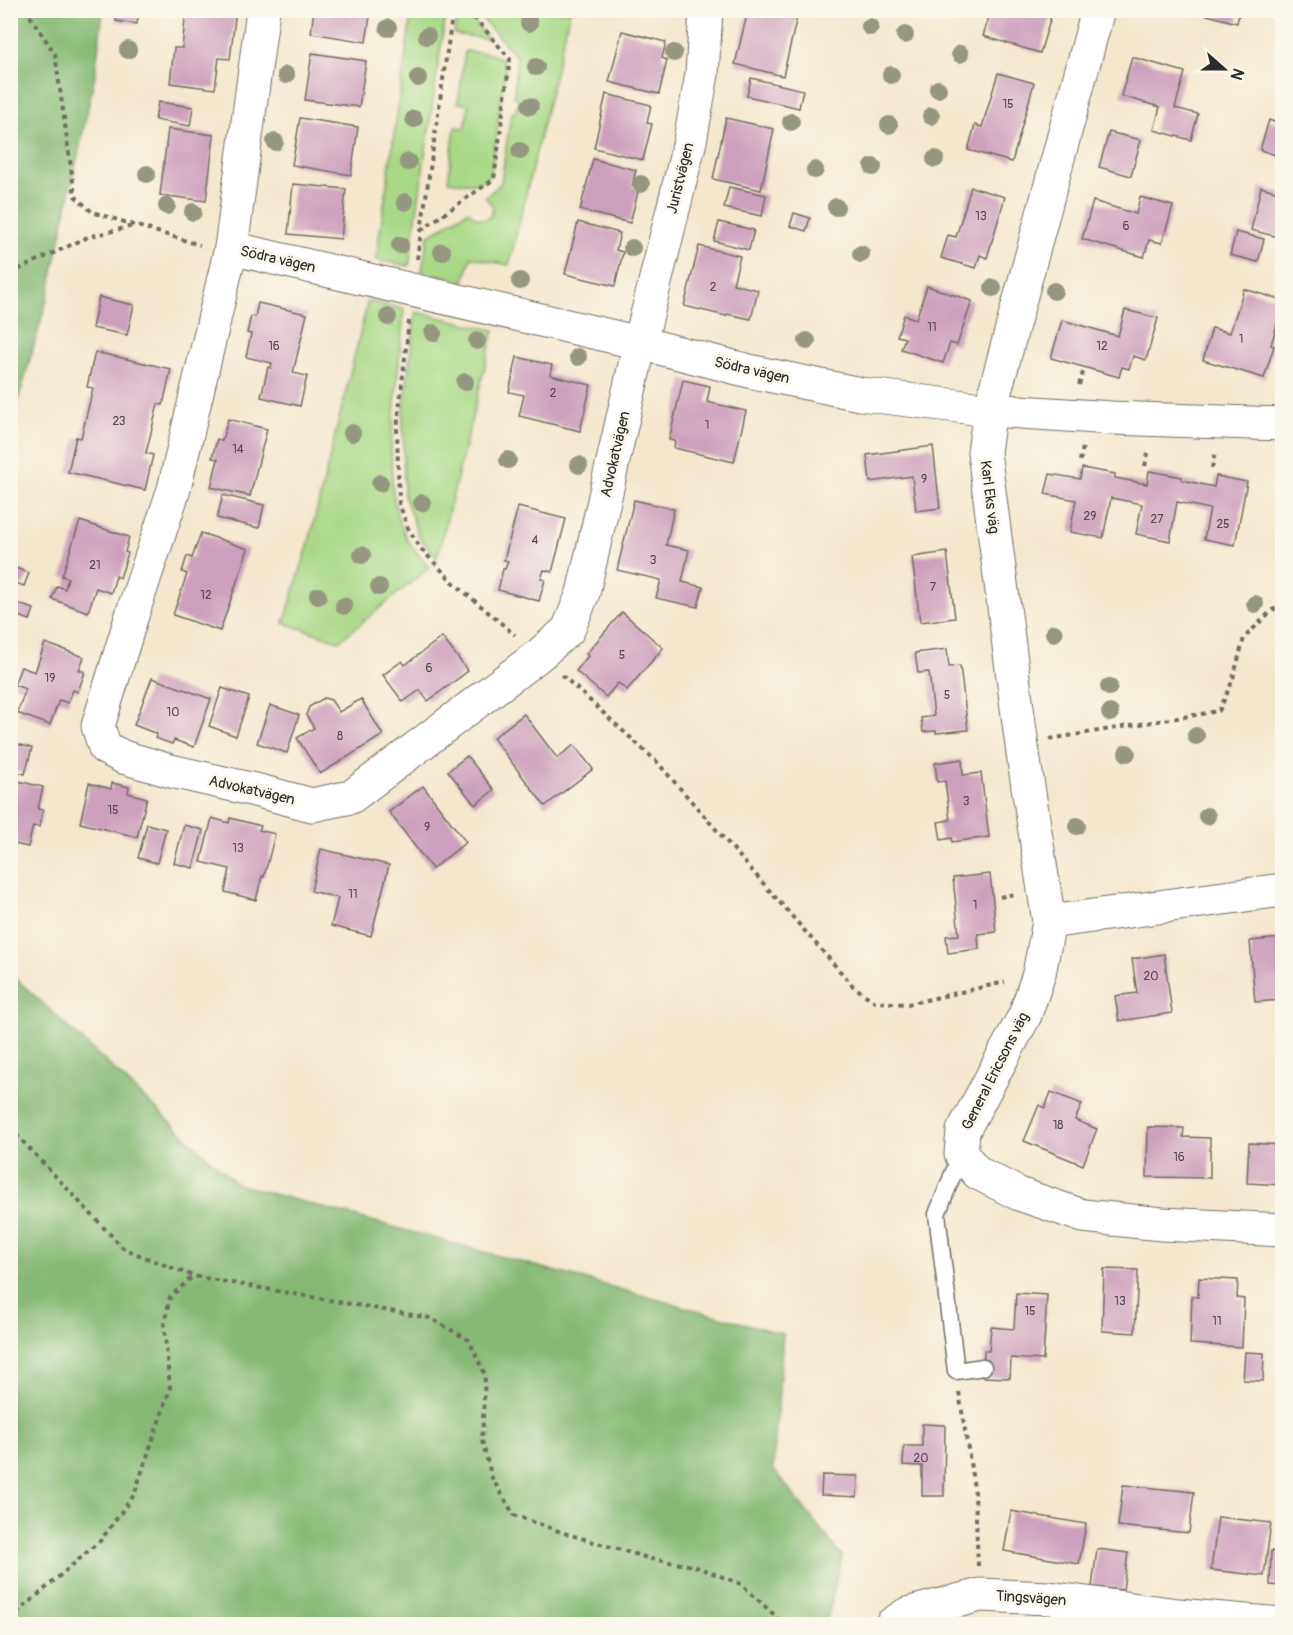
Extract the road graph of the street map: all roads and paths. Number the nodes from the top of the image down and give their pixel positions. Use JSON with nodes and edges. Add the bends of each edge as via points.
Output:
{"nodes":[{"id":1,"x":23,"y":10,"type":"edge"},
{"id":2,"x":263,"y":10,"type":"edge"},
{"id":3,"x":453,"y":10,"type":"edge"},
{"id":4,"x":468,"y":10,"type":"edge"},
{"id":5,"x":706,"y":10,"type":"edge"},
{"id":6,"x":1098,"y":10,"type":"edge"},
{"id":7,"x":133,"y":226,"type":"junction"},
{"id":8,"x":421,"y":230,"type":"junction"},
{"id":9,"x":231,"y":248,"type":"junction"},
{"id":10,"x":417,"y":262,"type":"dead end"},
{"id":11,"x":12,"y":272,"type":"edge"},
{"id":12,"x":410,"y":317,"type":"dead end"},
{"id":13,"x":640,"y":343,"type":"junction"},
{"id":14,"x":990,"y":410,"type":"junction"},
{"id":15,"x":1282,"y":424,"type":"edge"},
{"id":16,"x":1282,"y":606,"type":"edge"},
{"id":17,"x":519,"y":638,"type":"dead end"},
{"id":18,"x":559,"y":673,"type":"dead end"},
{"id":19,"x":1041,"y":740,"type":"dead end"},
{"id":20,"x":1282,"y":890,"type":"edge"},
{"id":21,"x":1050,"y":922,"type":"junction"},
{"id":22,"x":1009,"y":981,"type":"dead end"},
{"id":23,"x":10,"y":1128,"type":"edge"},
{"id":24,"x":961,"y":1154,"type":"junction"},
{"id":25,"x":1282,"y":1230,"type":"edge"},
{"id":26,"x":193,"y":1276,"type":"junction"},
{"id":27,"x":983,"y":1368,"type":"dead end"},
{"id":28,"x":956,"y":1371,"type":"junction"},
{"id":29,"x":980,"y":1595,"type":"junction"},
{"id":30,"x":10,"y":1609,"type":"edge"},
{"id":31,"x":784,"y":1624,"type":"edge"},
{"id":32,"x":892,"y":1624,"type":"edge"},
{"id":33,"x":1282,"y":1624,"type":"edge"}],
"edges":[{"from":1,"to":7,"type":"path","via":[[55,54],[75,196],[92,212]]},
{"from":2,"to":9,"type":"street"},
{"from":3,"to":8,"type":"path"},
{"from":4,"to":8,"type":"path","via":[[510,59],[494,179]]},
{"from":5,"to":13,"type":"street","name":"Juristvägen","via":[[702,74],[690,141]]},
{"from":6,"to":14,"type":"street","name":"Karl Eks väg"},
{"from":7,"to":9,"type":"path","via":[[206,247]]},
{"from":7,"to":11,"type":"path","via":[[88,237]]},
{"from":8,"to":10,"type":"path"},
{"from":9,"to":13,"type":"street","name":"Södra vägen"},
{"from":9,"to":13,"type":"street","name":"Advokatvägen","via":[[174,489],[98,726],[105,748],[123,757],[312,804],[351,797],[568,630],[586,582]]},
{"from":12,"to":17,"type":"path","via":[[397,429],[399,503],[421,549],[455,584]]},
{"from":13,"to":14,"type":"street","name":"Södra vägen","via":[[860,394]]},
{"from":14,"to":15,"type":"street","name":"Södra vägen"},
{"from":14,"to":21,"type":"street","name":"Karl Eks väg","via":[[984,452],[1023,754]]},
{"from":16,"to":19,"type":"path","via":[[1272,610],[1244,638],[1219,711]]},
{"from":18,"to":22,"type":"path","via":[[657,762],[853,986],[875,1002],[908,1004]]},
{"from":20,"to":21,"type":"street"},
{"from":21,"to":24,"type":"street","name":"General Ericsons väg","via":[[1025,1015],[963,1131]]},
{"from":23,"to":26,"type":"path","via":[[124,1250]]},
{"from":24,"to":25,"type":"street","via":[[978,1173],[1019,1194],[1083,1216]]},
{"from":24,"to":28,"type":"lane","via":[[936,1214]]},
{"from":26,"to":30,"type":"path","via":[[170,1297],[164,1325],[170,1389],[134,1495],[101,1540],[16,1614]]},
{"from":26,"to":31,"type":"path","via":[[430,1317],[468,1340],[485,1375],[482,1441],[492,1478],[514,1515],[651,1559],[694,1566],[741,1584]]},
{"from":27,"to":28,"type":"lane"},
{"from":28,"to":29,"type":"path","via":[[975,1494]]},
{"from":29,"to":32,"type":"street","name":"Tingsvägen","via":[[907,1614]]},
{"from":29,"to":33,"type":"street","name":"Tingsvägen","via":[[1049,1598]]}]}
